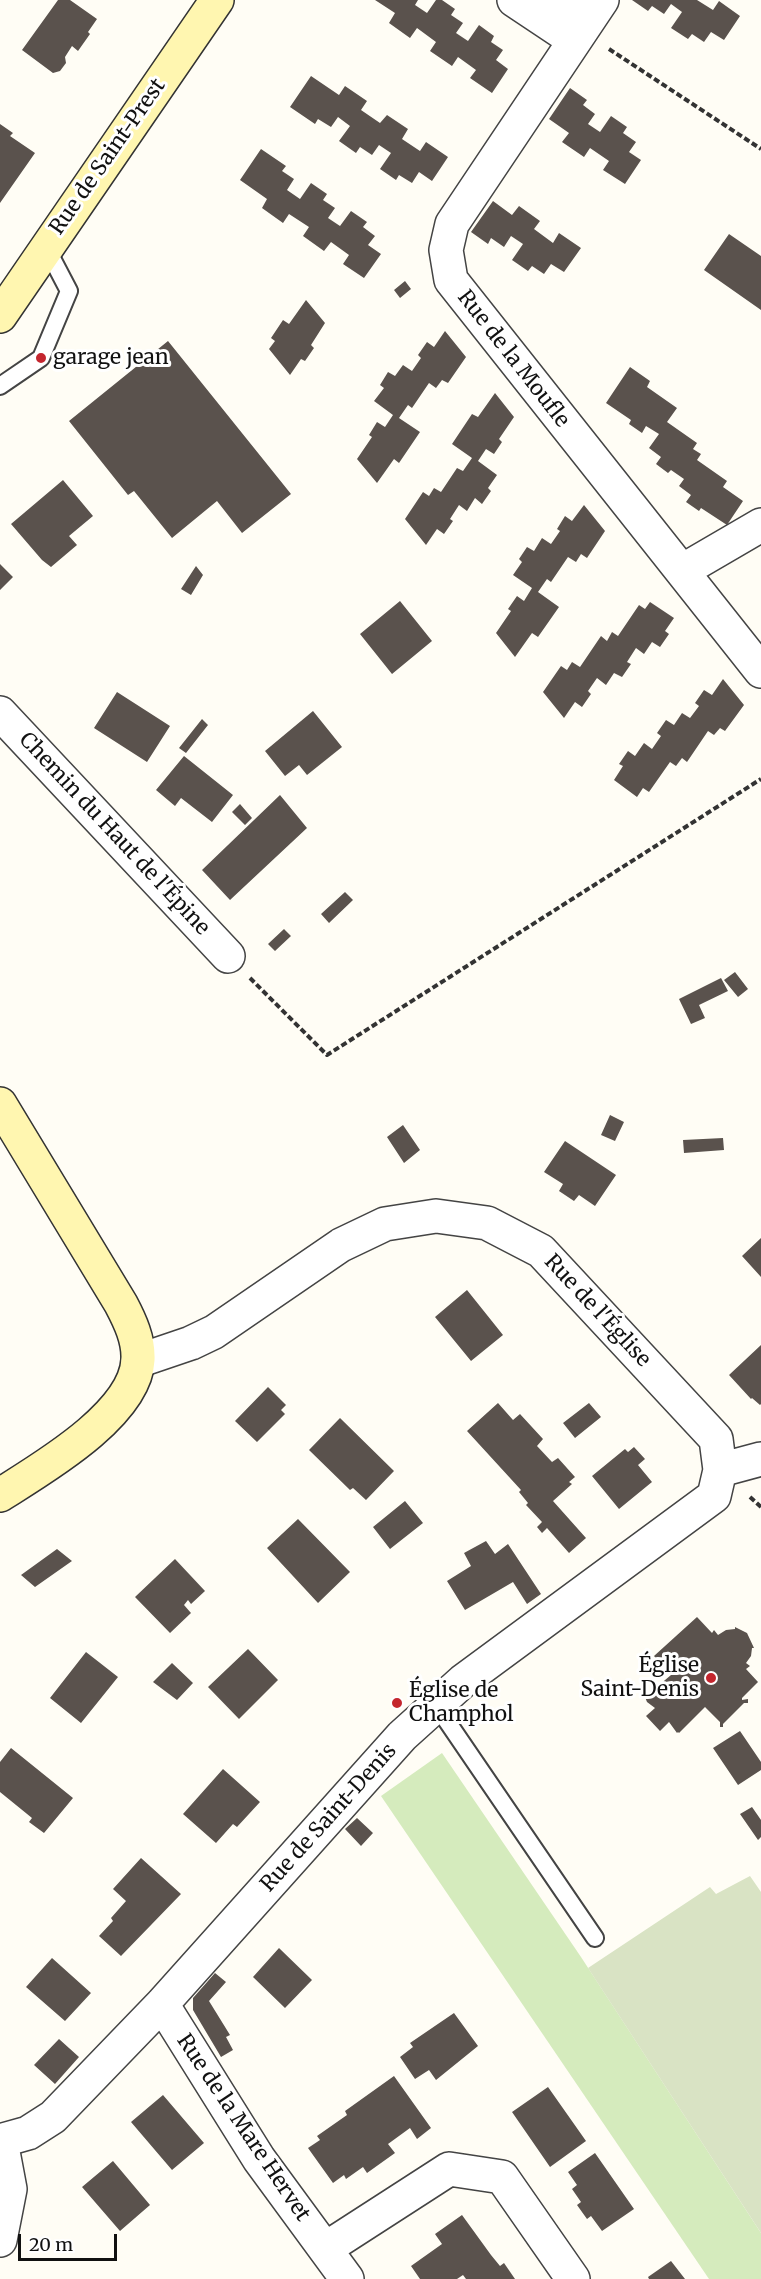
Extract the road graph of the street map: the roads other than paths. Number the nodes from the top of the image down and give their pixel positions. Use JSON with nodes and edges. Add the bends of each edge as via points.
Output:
{"nodes":[{"id":1,"x":217,"y":0,"type":"edge"},
{"id":2,"x":514,"y":0,"type":"edge"},
{"id":3,"x":557,"y":0,"type":"edge"},
{"id":4,"x":586,"y":23,"type":"edge"},
{"id":5,"x":46,"y":247,"type":"junction"},
{"id":6,"x":0,"y":316,"type":"edge"},
{"id":7,"x":0,"y":386,"type":"edge"},
{"id":8,"x":761,"y":525,"type":"edge"},
{"id":9,"x":682,"y":571,"type":"junction"},
{"id":10,"x":761,"y":671,"type":"edge"},
{"id":11,"x":0,"y":713,"type":"edge"},
{"id":12,"x":228,"y":956,"type":"road end"},
{"id":13,"x":0,"y":1104,"type":"edge"},
{"id":14,"x":138,"y":1361,"type":"junction"},
{"id":15,"x":761,"y":1459,"type":"edge"},
{"id":16,"x":720,"y":1470,"type":"junction"},
{"id":17,"x":0,"y":1495,"type":"edge"},
{"id":18,"x":436,"y":1705,"type":"junction"},
{"id":19,"x":595,"y":1938,"type":"dead end"},
{"id":20,"x":162,"y":2004,"type":"junction"},
{"id":21,"x":0,"y":2141,"type":"edge"},
{"id":22,"x":0,"y":2240,"type":"edge"},
{"id":23,"x":325,"y":2248,"type":"junction"},
{"id":24,"x":347,"y":2279,"type":"edge"},
{"id":25,"x":573,"y":2279,"type":"edge"}],
"edges":[{"from":1,"to":5,"type":"main road","name":"Rue de Saint-Prest"},
{"from":2,"to":4,"type":"street"},
{"from":3,"to":4,"type":"street"},
{"from":4,"to":9,"type":"street","name":"Rue de la Moufle","via":[[452,224],[446,250],[451,279]]},
{"from":5,"to":6,"type":"main road","name":"Rue de Saint-Prest"},
{"from":5,"to":7,"type":"lane","via":[[69,291],[41,358]]},
{"from":8,"to":9,"type":"street"},
{"from":9,"to":10,"type":"street","name":"Rue de la Moufle"},
{"from":11,"to":12,"type":"street","name":"Chemin du Haut de l'Épine"},
{"from":13,"to":14,"type":"main road","via":[[121,1304],[131,1324]]},
{"from":14,"to":16,"type":"street","name":"Rue de l'Église","via":[[214,1332],[341,1245],[385,1224],[436,1216],[487,1223],[541,1251],[716,1439]]},
{"from":14,"to":17,"type":"main road","via":[[134,1379],[101,1424],[61,1457]]},
{"from":15,"to":16,"type":"street"},
{"from":16,"to":18,"type":"street","name":"Rue de Saint-Denis","via":[[714,1496]]},
{"from":18,"to":19,"type":"lane"},
{"from":18,"to":20,"type":"street","name":"Rue de Saint-Denis","via":[[402,1736]]},
{"from":20,"to":21,"type":"street","name":"Rue de Saint-Denis","via":[[53,2117],[28,2133]]},
{"from":20,"to":23,"type":"street","name":"Rue de la Mare Hervet","via":[[259,2159]]},
{"from":21,"to":22,"type":"street","via":[[10,2189]]},
{"from":23,"to":24,"type":"street","name":"Rue de la Mare Hervet"},
{"from":23,"to":25,"type":"street","via":[[449,2169],[502,2177]]}]}
